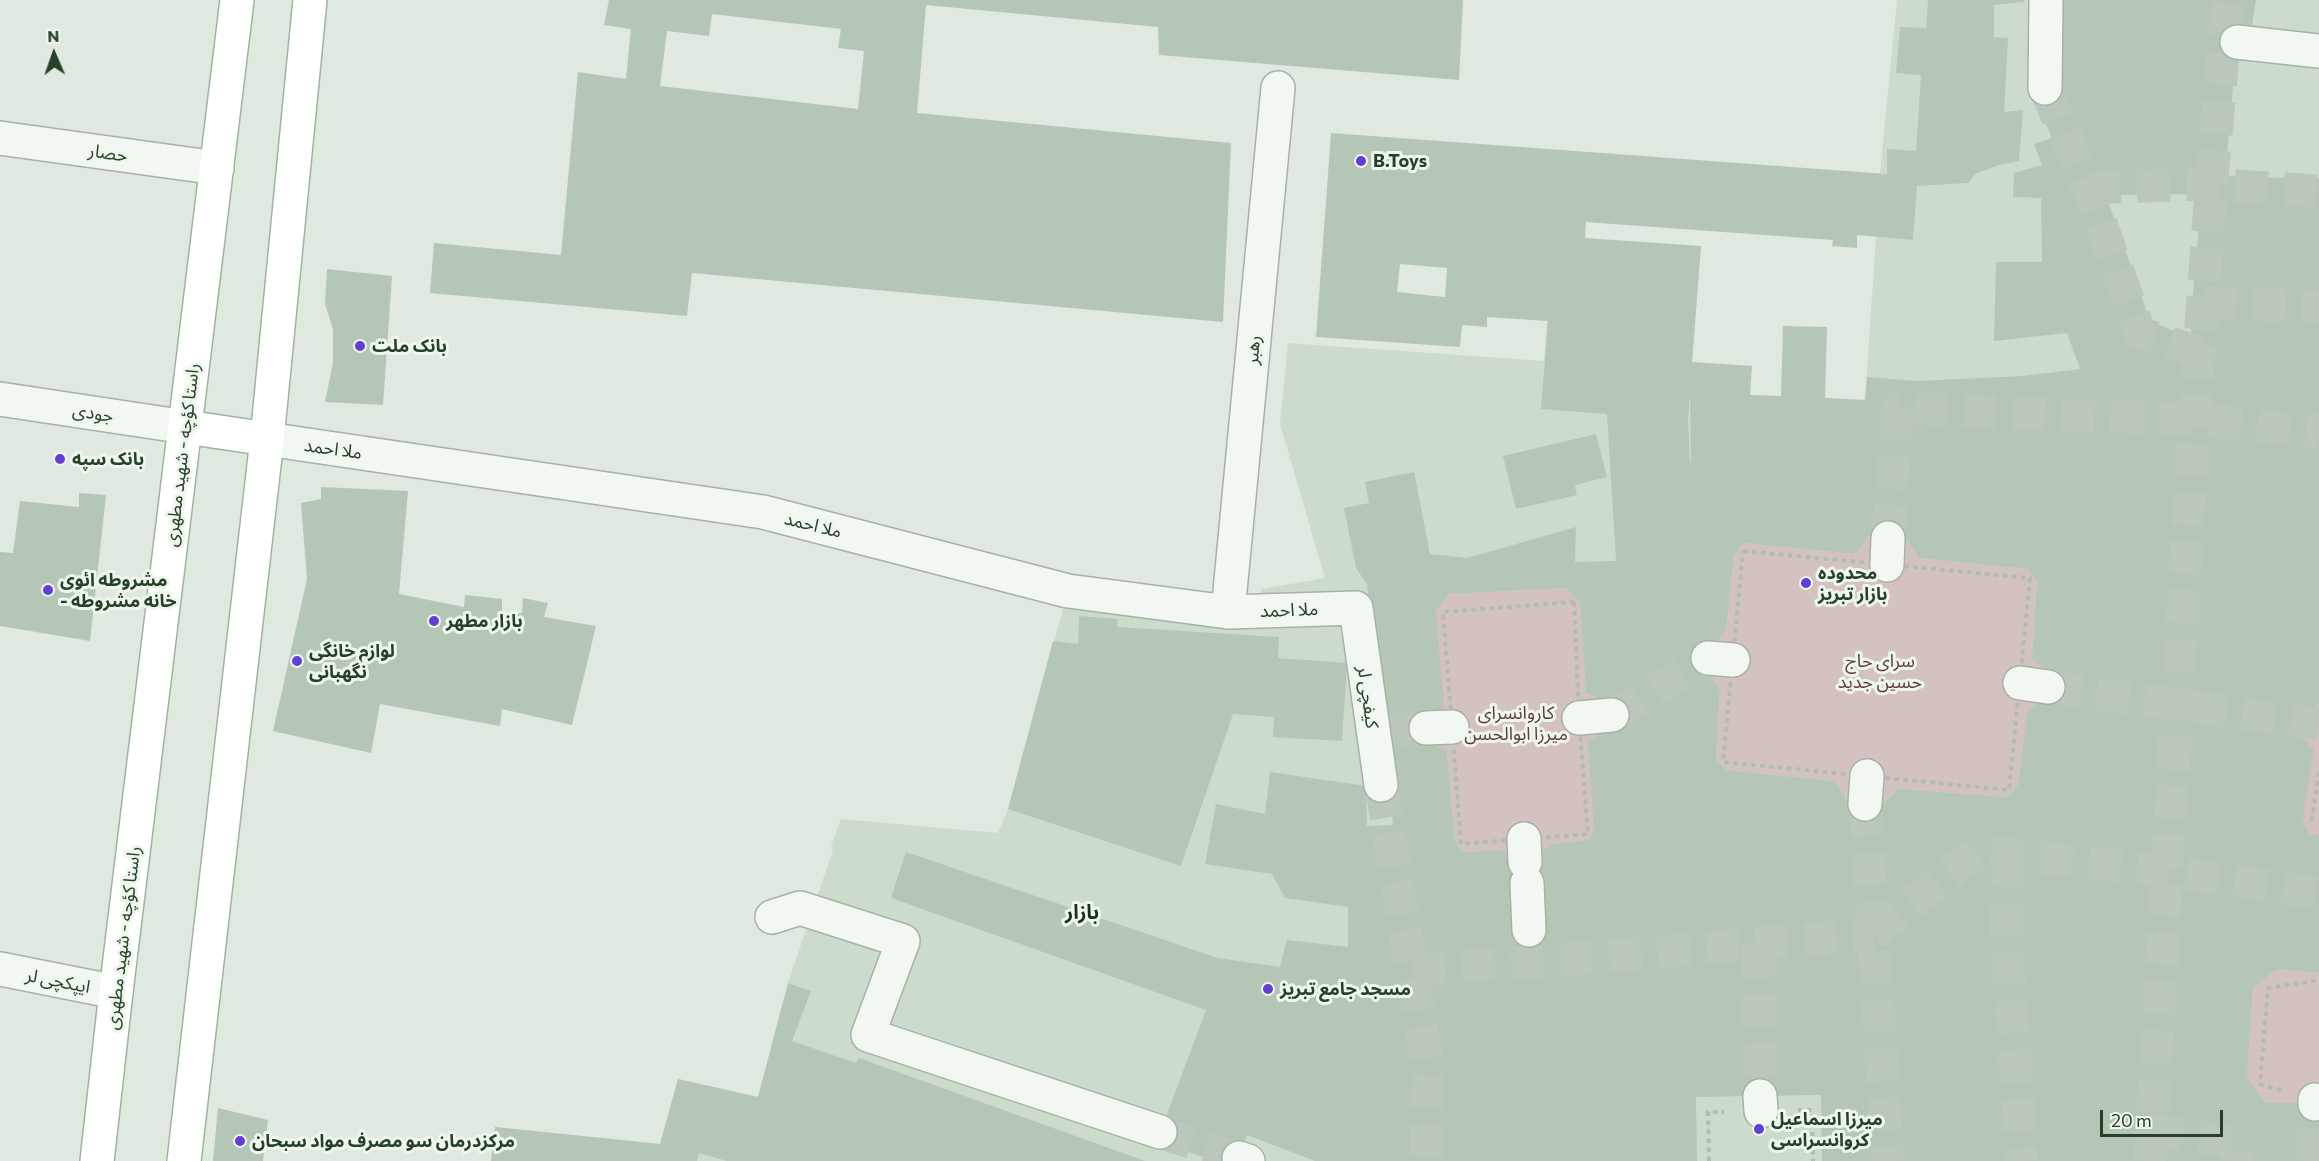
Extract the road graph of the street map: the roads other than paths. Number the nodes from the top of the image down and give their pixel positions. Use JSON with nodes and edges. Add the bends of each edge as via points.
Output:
{"nodes":[{"id":1,"x":237,"y":0,"type":"edge"},
{"id":2,"x":310,"y":0,"type":"edge"},
{"id":3,"x":2046,"y":0,"type":"edge"},
{"id":4,"x":2237,"y":42,"type":"dead end"},
{"id":5,"x":2319,"y":51,"type":"edge"},
{"id":6,"x":1278,"y":88,"type":"dead end"},
{"id":7,"x":2045,"y":88,"type":"tunnel mouth"},
{"id":8,"x":0,"y":138,"type":"edge"},
{"id":9,"x":217,"y":168,"type":"junction"},
{"id":10,"x":0,"y":399,"type":"edge"},
{"id":11,"x":186,"y":427,"type":"junction"},
{"id":12,"x":267,"y":440,"type":"junction"},
{"id":13,"x":1356,"y":608,"type":"joint"},
{"id":14,"x":1228,"y":612,"type":"junction"},
{"id":15,"x":1612,"y":715,"type":"tunnel mouth"},
{"id":16,"x":1579,"y":718,"type":"road end"},
{"id":17,"x":1381,"y":785,"type":"tunnel mouth"},
{"id":18,"x":1525,"y":861,"type":"road end"},
{"id":19,"x":772,"y":917,"type":"dead end"},
{"id":20,"x":1529,"y":930,"type":"dead end"},
{"id":21,"x":0,"y":969,"type":"edge"},
{"id":22,"x":116,"y":992,"type":"junction"},
{"id":23,"x":1160,"y":1132,"type":"tunnel mouth"},
{"id":24,"x":97,"y":1161,"type":"edge"},
{"id":25,"x":184,"y":1161,"type":"edge"}],
"edges":[{"from":1,"to":9,"type":"main road","name":"راستا کؤچه - شهید مطهری"},
{"from":2,"to":12,"type":"main road"},
{"from":3,"to":7,"type":"street"},
{"from":4,"to":5,"type":"street"},
{"from":6,"to":14,"type":"street","name":"رهبر"},
{"from":8,"to":9,"type":"street","name":"حصار"},
{"from":9,"to":11,"type":"main road","name":"راستا کؤچه - شهید مطهری"},
{"from":10,"to":11,"type":"street","name":"جودی"},
{"from":11,"to":12,"type":"main road"},
{"from":11,"to":22,"type":"main road","name":"راستا کؤچه - شهید مطهری"},
{"from":12,"to":14,"type":"street","name":"ملا احمد","via":[[763,512],[1068,591]]},
{"from":12,"to":25,"type":"main road"},
{"from":13,"to":14,"type":"street","name":"ملا احمد"},
{"from":13,"to":17,"type":"street","name":"کیفچی لر","via":[[1378,730]]},
{"from":15,"to":16,"type":"street"},
{"from":18,"to":20,"type":"street"},
{"from":19,"to":23,"type":"street","via":[[800,908],[903,941],[868,1035]]},
{"from":21,"to":22,"type":"street","name":"ایپکچی لر"},
{"from":22,"to":24,"type":"main road","name":"راستا کؤچه - شهید مطهری"}]}
